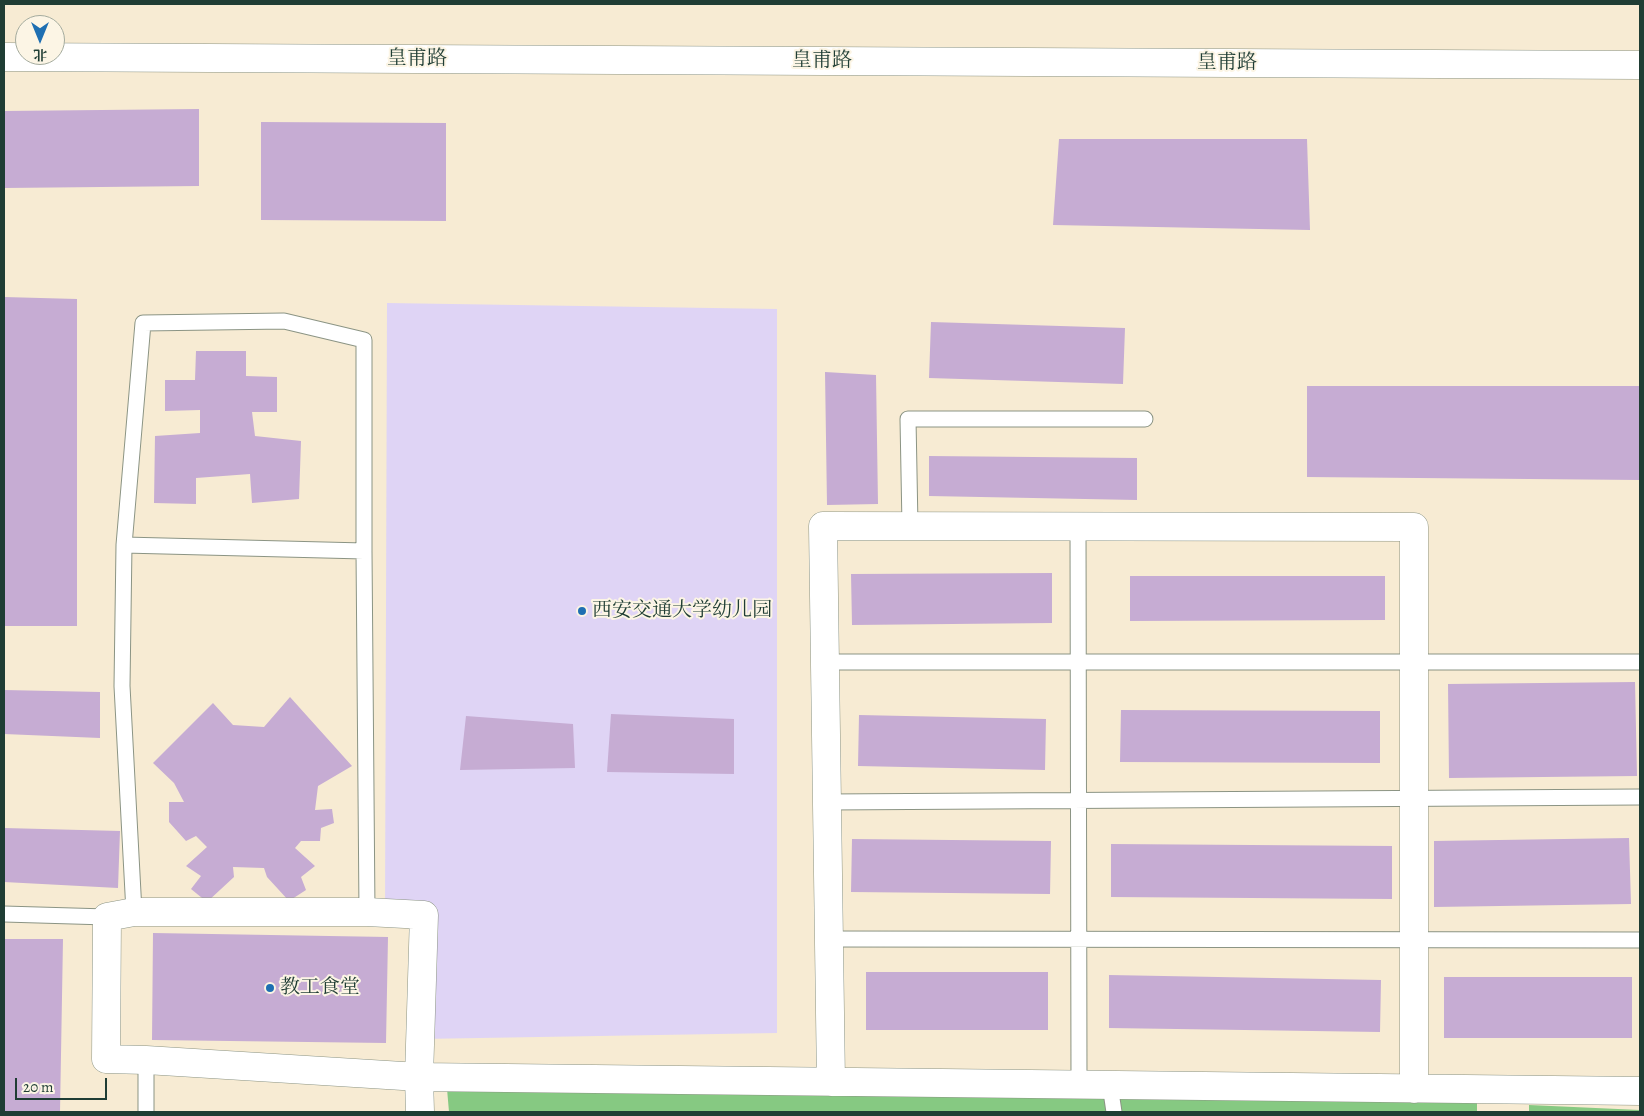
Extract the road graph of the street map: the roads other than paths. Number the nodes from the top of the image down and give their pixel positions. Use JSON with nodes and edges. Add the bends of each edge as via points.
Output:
{"nodes":[{"id":1,"x":4,"y":57,"type":"edge"},
{"id":2,"x":1640,"y":65,"type":"edge"},
{"id":3,"x":1145,"y":419,"type":"dead end"},
{"id":4,"x":910,"y":526,"type":"junction"},
{"id":5,"x":1078,"y":526,"type":"junction"},
{"id":6,"x":124,"y":545,"type":"junction"},
{"id":7,"x":364,"y":551,"type":"junction"},
{"id":8,"x":826,"y":662,"type":"junction"},
{"id":9,"x":1079,"y":662,"type":"junction"},
{"id":10,"x":1414,"y":662,"type":"junction"},
{"id":11,"x":1640,"y":662,"type":"edge"},
{"id":12,"x":1640,"y":797,"type":"edge"},
{"id":13,"x":1415,"y":798,"type":"junction"},
{"id":14,"x":1079,"y":800,"type":"junction"},
{"id":15,"x":828,"y":802,"type":"junction"},
{"id":16,"x":134,"y":912,"type":"junction"},
{"id":17,"x":367,"y":912,"type":"junction"},
{"id":18,"x":4,"y":914,"type":"edge"},
{"id":19,"x":107,"y":917,"type":"junction"},
{"id":20,"x":830,"y":939,"type":"junction"},
{"id":21,"x":1080,"y":939,"type":"junction"},
{"id":22,"x":1415,"y":940,"type":"junction"},
{"id":23,"x":1640,"y":940,"type":"edge"},
{"id":24,"x":146,"y":1060,"type":"junction"},
{"id":25,"x":419,"y":1077,"type":"junction"},
{"id":26,"x":832,"y":1082,"type":"junction"},
{"id":27,"x":1079,"y":1085,"type":"junction"},
{"id":28,"x":1110,"y":1086,"type":"junction"},
{"id":29,"x":1414,"y":1089,"type":"junction"},
{"id":30,"x":1640,"y":1091,"type":"edge"},
{"id":31,"x":1502,"y":1101,"type":"edge"},
{"id":32,"x":146,"y":1112,"type":"edge"},
{"id":33,"x":420,"y":1112,"type":"edge"},
{"id":34,"x":1114,"y":1112,"type":"edge"}],
"edges":[{"from":1,"to":2,"type":"street","name":"皇甫路"},
{"from":3,"to":4,"type":"lane","via":[[908,419]]},
{"from":4,"to":5,"type":"street"},
{"from":4,"to":8,"type":"street","via":[[823,526]]},
{"from":5,"to":9,"type":"lane"},
{"from":5,"to":10,"type":"street","via":[[1414,527]]},
{"from":6,"to":7,"type":"lane"},
{"from":6,"to":7,"type":"lane","via":[[143,324],[284,321],[364,340]]},
{"from":6,"to":16,"type":"lane","via":[[122,686]]},
{"from":7,"to":17,"type":"lane"},
{"from":8,"to":9,"type":"lane"},
{"from":8,"to":15,"type":"street"},
{"from":9,"to":10,"type":"lane"},
{"from":9,"to":14,"type":"lane"},
{"from":10,"to":11,"type":"lane"},
{"from":10,"to":13,"type":"street"},
{"from":12,"to":13,"type":"lane"},
{"from":13,"to":14,"type":"lane"},
{"from":13,"to":22,"type":"street"},
{"from":14,"to":15,"type":"lane"},
{"from":14,"to":21,"type":"lane"},
{"from":15,"to":20,"type":"street"},
{"from":16,"to":17,"type":"street"},
{"from":16,"to":19,"type":"street"},
{"from":17,"to":25,"type":"street","via":[[424,914]]},
{"from":18,"to":19,"type":"lane"},
{"from":19,"to":24,"type":"street","via":[[106,1059]]},
{"from":20,"to":21,"type":"lane"},
{"from":20,"to":26,"type":"street"},
{"from":21,"to":22,"type":"lane"},
{"from":21,"to":27,"type":"lane"},
{"from":22,"to":23,"type":"lane"},
{"from":22,"to":29,"type":"street"},
{"from":24,"to":25,"type":"street"},
{"from":24,"to":32,"type":"lane"},
{"from":25,"to":26,"type":"street"},
{"from":25,"to":33,"type":"street"},
{"from":26,"to":27,"type":"street"},
{"from":27,"to":28,"type":"street"},
{"from":28,"to":29,"type":"street"},
{"from":28,"to":34,"type":"lane"},
{"from":29,"to":31,"type":"street"},
{"from":30,"to":31,"type":"street"}]}
